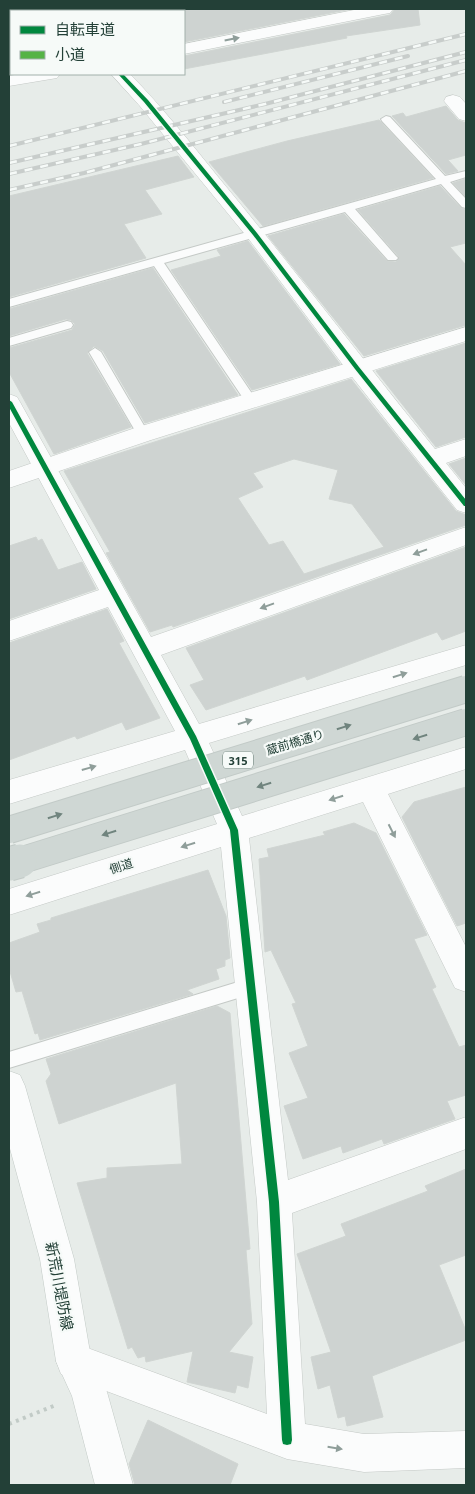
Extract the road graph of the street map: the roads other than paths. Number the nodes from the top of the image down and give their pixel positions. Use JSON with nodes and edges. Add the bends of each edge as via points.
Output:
{"nodes":[{"id":1,"x":290,"y":9,"type":"edge"},
{"id":2,"x":384,"y":9,"type":"edge"},
{"id":3,"x":316,"y":22,"type":"junction"},
{"id":4,"x":185,"y":49,"type":"edge"},
{"id":5,"x":45,"y":75,"type":"edge"},
{"id":6,"x":121,"y":75,"type":"edge"},
{"id":7,"x":9,"y":81,"type":"edge"},
{"id":8,"x":453,"y":101,"type":"dead end"},
{"id":9,"x":466,"y":115,"type":"edge"},
{"id":10,"x":386,"y":119,"type":"dead end"},
{"id":11,"x":466,"y":174,"type":"edge"},
{"id":12,"x":444,"y":181,"type":"junction"},
{"id":13,"x":466,"y":205,"type":"edge"},
{"id":14,"x":348,"y":208,"type":"junction"},
{"id":15,"x":255,"y":234,"type":"junction"},
{"id":16,"x":392,"y":258,"type":"dead end"},
{"id":17,"x":157,"y":261,"type":"junction"},
{"id":18,"x":9,"y":302,"type":"edge"},
{"id":19,"x":67,"y":325,"type":"dead end"},
{"id":20,"x":466,"y":334,"type":"edge"},
{"id":21,"x":9,"y":342,"type":"edge"},
{"id":22,"x":95,"y":352,"type":"dead end"},
{"id":23,"x":357,"y":368,"type":"junction"},
{"id":24,"x":251,"y":401,"type":"junction"},
{"id":25,"x":9,"y":402,"type":"edge"},
{"id":26,"x":143,"y":434,"type":"junction"},
{"id":27,"x":466,"y":447,"type":"edge"},
{"id":28,"x":431,"y":459,"type":"junction"},
{"id":29,"x":45,"y":468,"type":"junction"},
{"id":30,"x":9,"y":480,"type":"edge"},
{"id":31,"x":466,"y":504,"type":"edge"},
{"id":32,"x":466,"y":536,"type":"edge"},
{"id":33,"x":115,"y":595,"type":"junction"},
{"id":34,"x":9,"y":631,"type":"edge"},
{"id":35,"x":145,"y":650,"type":"junction"},
{"id":36,"x":466,"y":655,"type":"edge"},
{"id":37,"x":466,"y":689,"type":"edge"},
{"id":38,"x":466,"y":722,"type":"edge"},
{"id":39,"x":193,"y":738,"type":"junction"},
{"id":40,"x":466,"y":758,"type":"edge"},
{"id":41,"x":370,"y":788,"type":"junction"},
{"id":42,"x":9,"y":792,"type":"edge"},
{"id":43,"x":9,"y":830,"type":"edge"},
{"id":44,"x":234,"y":830,"type":"junction"},
{"id":45,"x":9,"y":864,"type":"edge"},
{"id":46,"x":9,"y":902,"type":"edge"},
{"id":47,"x":466,"y":978,"type":"edge"},
{"id":48,"x":251,"y":986,"type":"junction"},
{"id":49,"x":9,"y":1060,"type":"edge"},
{"id":50,"x":9,"y":1086,"type":"edge"},
{"id":51,"x":466,"y":1133,"type":"edge"},
{"id":52,"x":274,"y":1202,"type":"junction"},
{"id":53,"x":81,"y":1377,"type":"junction"},
{"id":54,"x":287,"y":1440,"type":"junction"},
{"id":55,"x":466,"y":1450,"type":"edge"},
{"id":56,"x":114,"y":1485,"type":"edge"}],
"edges":[{"from":1,"to":3,"type":"street"},
{"from":2,"to":3,"type":"street"},
{"from":4,"to":3,"type":"street","one_way":true},
{"from":5,"to":7,"type":"street"},
{"from":6,"to":15,"type":"street"},
{"from":8,"to":9,"type":"street"},
{"from":10,"to":12,"type":"lane"},
{"from":11,"to":12,"type":"lane"},
{"from":12,"to":13,"type":"lane"},
{"from":12,"to":14,"type":"lane"},
{"from":14,"to":15,"type":"lane"},
{"from":14,"to":16,"type":"lane"},
{"from":15,"to":17,"type":"lane"},
{"from":15,"to":23,"type":"street"},
{"from":17,"to":18,"type":"lane"},
{"from":17,"to":24,"type":"lane"},
{"from":19,"to":21,"type":"lane"},
{"from":20,"to":23,"type":"street"},
{"from":22,"to":26,"type":"lane"},
{"from":23,"to":24,"type":"street"},
{"from":23,"to":28,"type":"street"},
{"from":24,"to":26,"type":"street"},
{"from":25,"to":29,"type":"street"},
{"from":26,"to":29,"type":"street"},
{"from":27,"to":28,"type":"street"},
{"from":28,"to":31,"type":"street"},
{"from":29,"to":30,"type":"street"},
{"from":29,"to":33,"type":"street"},
{"from":32,"to":35,"type":"street","one_way":true},
{"from":33,"to":34,"type":"street"},
{"from":33,"to":35,"type":"street"},
{"from":35,"to":39,"type":"street"},
{"from":39,"to":36,"type":"street","one_way":true},
{"from":43,"to":37,"type":"main road","name":"蔵前橋通り","number":"315","one_way":true,"bridge":true},
{"from":38,"to":45,"type":"main road","one_way":true,"bridge":true},
{"from":42,"to":39,"type":"street","one_way":true},
{"from":39,"to":44,"type":"street"},
{"from":40,"to":41,"type":"street","name":"側道"},
{"from":41,"to":44,"type":"street","name":"側道","one_way":true},
{"from":41,"to":47,"type":"street","one_way":true},
{"from":44,"to":46,"type":"street","name":"側道","one_way":true},
{"from":44,"to":48,"type":"street"},
{"from":48,"to":49,"type":"lane"},
{"from":48,"to":52,"type":"street"},
{"from":50,"to":53,"type":"street","name":"新荒川堤防線","via":[[57,1259]]},
{"from":51,"to":52,"type":"street"},
{"from":52,"to":54,"type":"street"},
{"from":53,"to":54,"type":"street"},
{"from":53,"to":56,"type":"street","name":"新荒川堤防線"},
{"from":54,"to":55,"type":"street","one_way":true,"via":[[364,1453]]}]}
